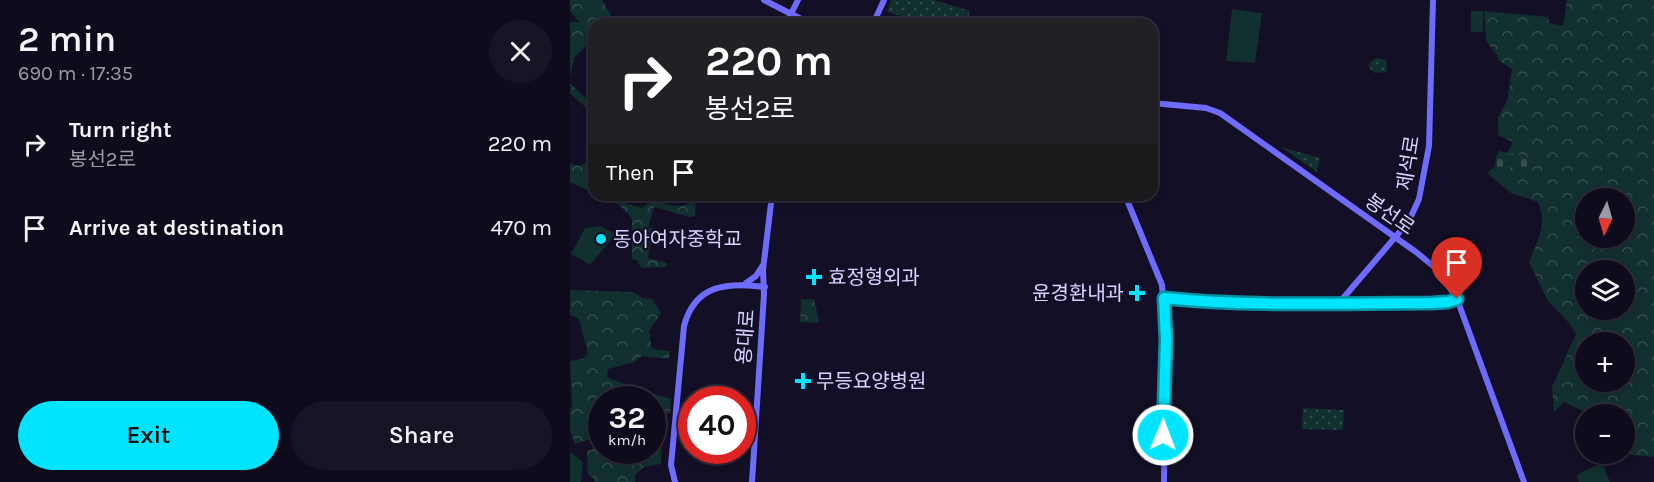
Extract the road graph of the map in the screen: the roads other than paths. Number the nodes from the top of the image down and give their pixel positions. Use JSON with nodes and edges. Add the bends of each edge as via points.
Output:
{"nodes":[{"id":1,"x":764,"y":0,"type":"edge"},
{"id":2,"x":884,"y":0,"type":"edge"},
{"id":3,"x":1433,"y":0,"type":"edge"},
{"id":4,"x":795,"y":1,"type":"edge"},
{"id":5,"x":790,"y":14,"type":"junction"},
{"id":6,"x":788,"y":18,"type":"edge"},
{"id":7,"x":798,"y":18,"type":"edge"},
{"id":8,"x":876,"y":18,"type":"edge"},
{"id":9,"x":1158,"y":104,"type":"edge"},
{"id":10,"x":771,"y":201,"type":"edge"},
{"id":11,"x":1127,"y":201,"type":"edge"},
{"id":12,"x":1395,"y":238,"type":"junction"},
{"id":13,"x":765,"y":262,"type":"junction"},
{"id":14,"x":744,"y":284,"type":"junction"},
{"id":15,"x":765,"y":287,"type":"junction"},
{"id":16,"x":1164,"y":298,"type":"junction"},
{"id":17,"x":1457,"y":299,"type":"junction"},
{"id":18,"x":1339,"y":303,"type":"junction"},
{"id":19,"x":675,"y":482,"type":"edge"},
{"id":20,"x":752,"y":482,"type":"edge"},
{"id":21,"x":1164,"y":482,"type":"edge"},
{"id":22,"x":1524,"y":482,"type":"edge"}],
"edges":[{"from":1,"to":5,"type":"street"},
{"from":2,"to":8,"type":"street"},
{"from":3,"to":12,"type":"street","name":"제석로","via":[[1426,167],[1414,211]]},
{"from":4,"to":5,"type":"street"},
{"from":5,"to":6,"type":"street"},
{"from":5,"to":7,"type":"street"},
{"from":9,"to":12,"type":"street","name":"봉선로","via":[[1220,113]]},
{"from":10,"to":13,"type":"street","name":"용대로"},
{"from":11,"to":16,"type":"street"},
{"from":12,"to":17,"type":"street","name":"봉선로","via":[[1429,262]]},
{"from":12,"to":18,"type":"street","name":"제석로"},
{"from":13,"to":14,"type":"street","via":[[756,276]]},
{"from":13,"to":15,"type":"street","name":"용대로"},
{"from":14,"to":15,"type":"street"},
{"from":14,"to":19,"type":"street","via":[[728,284],[709,291],[694,304],[686,319],[671,465]]},
{"from":15,"to":20,"type":"street","name":"용대로"},
{"from":16,"to":18,"type":"street"},
{"from":16,"to":21,"type":"street"},
{"from":17,"to":18,"type":"street","via":[[1432,303]]},
{"from":17,"to":22,"type":"street","name":"봉선로"}]}
